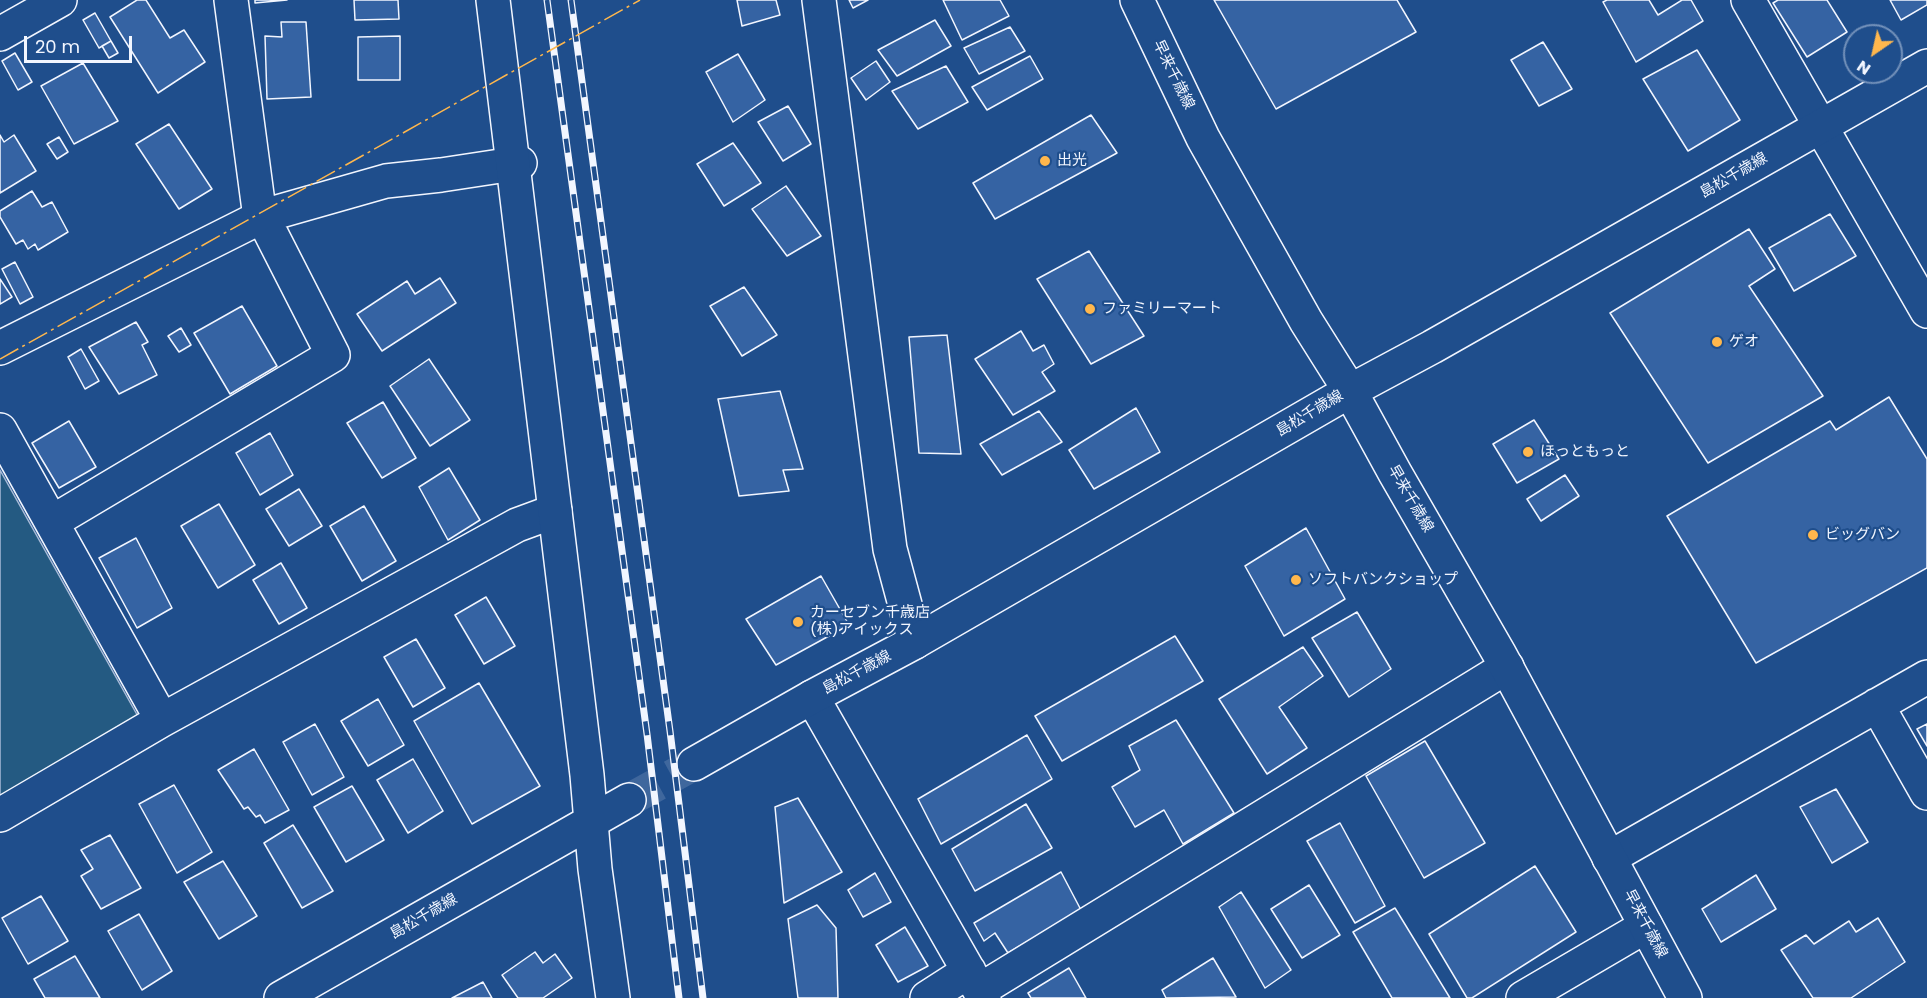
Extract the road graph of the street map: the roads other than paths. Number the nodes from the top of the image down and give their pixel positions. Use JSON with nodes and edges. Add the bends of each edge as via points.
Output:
{"nodes":[{"id":1,"x":60,"y":0,"type":"edge"},
{"id":2,"x":231,"y":0,"type":"edge"},
{"id":3,"x":493,"y":0,"type":"edge"},
{"id":4,"x":819,"y":0,"type":"edge"},
{"id":5,"x":1137,"y":0,"type":"edge"},
{"id":6,"x":1748,"y":0,"type":"edge"},
{"id":7,"x":0,"y":34,"type":"edge"},
{"id":8,"x":1927,"y":66,"type":"edge"},
{"id":9,"x":1821,"y":126,"type":"junction"},
{"id":10,"x":517,"y":164,"type":"junction"},
{"id":11,"x":263,"y":216,"type":"junction"},
{"id":12,"x":1927,"y":311,"type":"edge"},
{"id":13,"x":0,"y":348,"type":"edge"},
{"id":14,"x":1350,"y":391,"type":"junction"},
{"id":15,"x":0,"y":430,"type":"edge"},
{"id":16,"x":555,"y":511,"type":"junction"},
{"id":17,"x":52,"y":522,"type":"junction"},
{"id":18,"x":915,"y":642,"type":"junction"},
{"id":19,"x":1507,"y":667,"type":"junction"},
{"id":20,"x":1927,"y":677,"type":"edge"},
{"id":21,"x":812,"y":697,"type":"junction"},
{"id":22,"x":1877,"y":705,"type":"junction"},
{"id":23,"x":162,"y":720,"type":"junction"},
{"id":24,"x":694,"y":764,"type":"tunnel mouth"},
{"id":25,"x":1927,"y":794,"type":"edge"},
{"id":26,"x":629,"y":800,"type":"tunnel mouth"},
{"id":27,"x":0,"y":815,"type":"edge"},
{"id":28,"x":591,"y":823,"type":"junction"},
{"id":29,"x":1610,"y":858,"type":"junction"},
{"id":30,"x":1646,"y":926,"type":"junction"},
{"id":31,"x":978,"y":986,"type":"edge"},
{"id":32,"x":281,"y":998,"type":"edge"},
{"id":33,"x":613,"y":998,"type":"edge"},
{"id":34,"x":927,"y":998,"type":"edge"},
{"id":35,"x":1523,"y":998,"type":"edge"},
{"id":36,"x":1685,"y":998,"type":"edge"}],
"edges":[{"from":1,"to":7,"type":"street"},
{"from":2,"to":11,"type":"street","via":[[259,210]]},
{"from":3,"to":10,"type":"street"},
{"from":4,"to":18,"type":"street","via":[[890,549]]},
{"from":5,"to":14,"type":"street","name":"早来千歳線","via":[[1203,138]]},
{"from":6,"to":9,"type":"street"},
{"from":8,"to":9,"type":"street","name":"島松千歳線"},
{"from":9,"to":12,"type":"street"},
{"from":9,"to":14,"type":"street","name":"島松千歳線"},
{"from":10,"to":11,"type":"street","via":[[386,181]]},
{"from":10,"to":16,"type":"street"},
{"from":11,"to":13,"type":"street"},
{"from":11,"to":17,"type":"street","via":[[333,355]]},
{"from":14,"to":18,"type":"street","name":"島松千歳線"},
{"from":14,"to":19,"type":"street","name":"早来千歳線"},
{"from":15,"to":17,"type":"street"},
{"from":16,"to":23,"type":"street","via":[[517,525]]},
{"from":16,"to":28,"type":"street"},
{"from":17,"to":23,"type":"street"},
{"from":18,"to":21,"type":"street","name":"島松千歳線"},
{"from":19,"to":29,"type":"street","name":"早来千歳線"},
{"from":19,"to":31,"type":"street"},
{"from":20,"to":22,"type":"street"},
{"from":21,"to":24,"type":"street","name":"島松千歳線"},
{"from":21,"to":31,"type":"street"},
{"from":22,"to":25,"type":"street"},
{"from":22,"to":29,"type":"street"},
{"from":23,"to":27,"type":"street"},
{"from":26,"to":28,"type":"street","name":"島松千歳線"},
{"from":28,"to":32,"type":"street","name":"島松千歳線"},
{"from":28,"to":33,"type":"street"},
{"from":29,"to":30,"type":"street","name":"早来千歳線"},
{"from":30,"to":35,"type":"street"},
{"from":30,"to":36,"type":"street","name":"早来千歳線"},
{"from":31,"to":34,"type":"street"}]}
